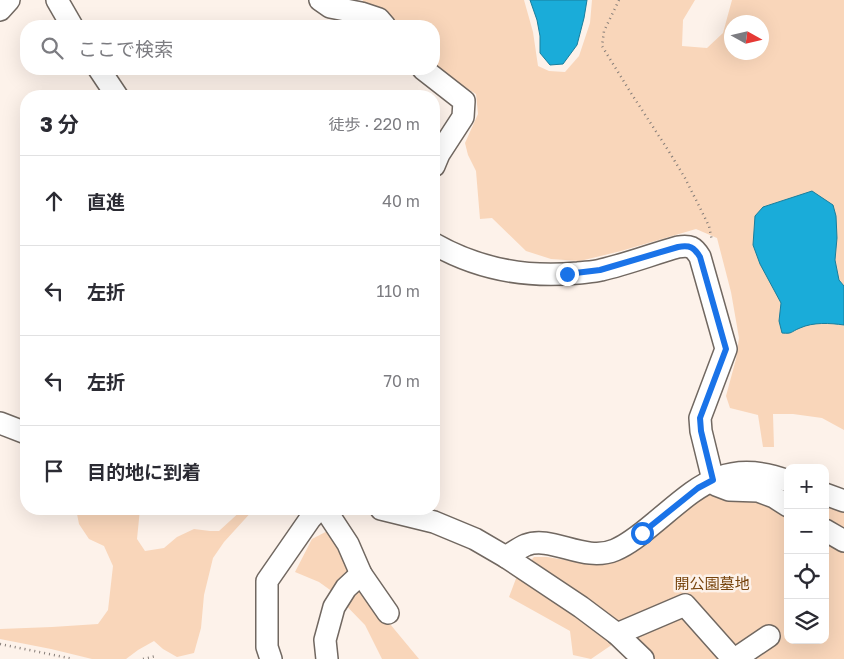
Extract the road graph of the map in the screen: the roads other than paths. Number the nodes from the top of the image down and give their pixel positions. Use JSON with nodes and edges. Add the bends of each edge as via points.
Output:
{"nodes":[{"id":1,"x":9,"y":0,"type":"edge"},
{"id":2,"x":57,"y":0,"type":"edge"},
{"id":3,"x":320,"y":0,"type":"edge"},
{"id":4,"x":0,"y":10,"type":"edge"},
{"id":5,"x":69,"y":20,"type":"edge"},
{"id":6,"x":380,"y":20,"type":"edge"},
{"id":7,"x":103,"y":75,"type":"edge"},
{"id":8,"x":431,"y":75,"type":"edge"},
{"id":9,"x":113,"y":90,"type":"edge"},
{"id":10,"x":440,"y":154,"type":"edge"},
{"id":11,"x":440,"y":247,"type":"edge"},
{"id":12,"x":0,"y":423,"type":"edge"},
{"id":13,"x":20,"y":430,"type":"edge"},
{"id":14,"x":713,"y":480,"type":"junction"},
{"id":15,"x":784,"y":480,"type":"edge"},
{"id":16,"x":829,"y":495,"type":"edge"},
{"id":17,"x":844,"y":501,"type":"edge"},
{"id":18,"x":784,"y":503,"type":"edge"},
{"id":19,"x":314,"y":515,"type":"edge"},
{"id":20,"x":329,"y":515,"type":"edge"},
{"id":21,"x":405,"y":515,"type":"edge"},
{"id":22,"x":829,"y":532,"type":"edge"},
{"id":23,"x":844,"y":541,"type":"edge"},
{"id":24,"x":506,"y":557,"type":"junction"},
{"id":25,"x":361,"y":574,"type":"junction"},
{"id":26,"x":388,"y":613,"type":"dead end"},
{"id":27,"x":617,"y":634,"type":"junction"},
{"id":28,"x":768,"y":636,"type":"dead end"},
{"id":29,"x":271,"y":659,"type":"edge"},
{"id":30,"x":328,"y":659,"type":"edge"},
{"id":31,"x":643,"y":659,"type":"edge"},
{"id":32,"x":734,"y":659,"type":"edge"}],
"edges":[{"from":1,"to":4,"type":"street"},
{"from":2,"to":5,"type":"street"},
{"from":3,"to":6,"type":"street","via":[[330,8]]},
{"from":7,"to":9,"type":"street"},
{"from":8,"to":10,"type":"street","via":[[464,101],[463,117]]},
{"from":11,"to":14,"type":"street","via":[[479,264],[533,274],[600,270],[678,247],[688,246],[696,250],[726,349],[700,418]]},
{"from":12,"to":13,"type":"street"},
{"from":14,"to":15,"type":"street","via":[[743,472]]},
{"from":14,"to":18,"type":"street","via":[[716,485],[729,490],[758,491]]},
{"from":14,"to":24,"type":"street","via":[[614,551],[583,553],[539,543],[526,545]]},
{"from":16,"to":17,"type":"street"},
{"from":19,"to":29,"type":"street","via":[[267,581],[267,647]]},
{"from":20,"to":25,"type":"street","via":[[348,544]]},
{"from":21,"to":24,"type":"street","via":[[434,522],[475,539]]},
{"from":22,"to":23,"type":"street"},
{"from":24,"to":27,"type":"street"},
{"from":25,"to":26,"type":"street"},
{"from":25,"to":30,"type":"street","via":[[346,588],[334,607],[325,640]]},
{"from":27,"to":31,"type":"street"},
{"from":27,"to":32,"type":"street","via":[[685,605]]},
{"from":28,"to":32,"type":"street"}]}
